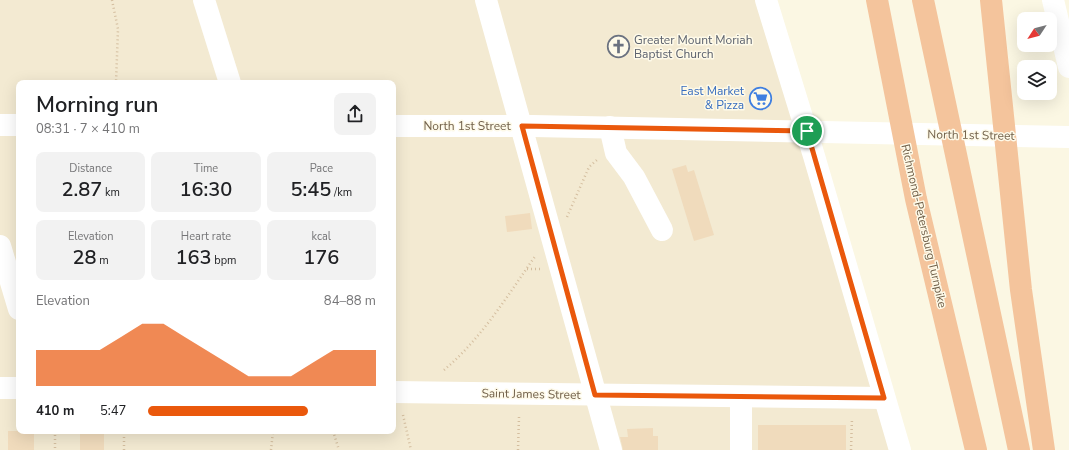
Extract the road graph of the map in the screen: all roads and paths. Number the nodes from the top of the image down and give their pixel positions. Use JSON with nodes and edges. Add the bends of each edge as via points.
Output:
{"nodes":[{"id":1,"x":112,"y":0,"type":"edge"},
{"id":2,"x":204,"y":0,"type":"edge"},
{"id":3,"x":486,"y":0,"type":"edge"},
{"id":4,"x":766,"y":0,"type":"edge"},
{"id":5,"x":877,"y":0,"type":"edge"},
{"id":6,"x":923,"y":0,"type":"edge"},
{"id":7,"x":991,"y":0,"type":"edge"},
{"id":8,"x":1059,"y":8,"type":"edge"},
{"id":9,"x":1069,"y":67,"type":"edge"},
{"id":10,"x":116,"y":80,"type":"edge"},
{"id":11,"x":229,"y":80,"type":"edge"},
{"id":12,"x":0,"y":125,"type":"edge"},
{"id":13,"x":16,"y":125,"type":"edge"},
{"id":14,"x":396,"y":126,"type":"edge"},
{"id":15,"x":522,"y":126,"type":"junction"},
{"id":16,"x":610,"y":127,"type":"junction"},
{"id":17,"x":807,"y":131,"type":"junction"},
{"id":18,"x":1066,"y":136,"type":"edge"},
{"id":19,"x":603,"y":154,"type":"dead end"},
{"id":20,"x":566,"y":220,"type":"dead end"},
{"id":21,"x":662,"y":230,"type":"dead end"},
{"id":22,"x":0,"y":246,"type":"edge"},
{"id":23,"x":539,"y":252,"type":"dead end"},
{"id":24,"x":16,"y":299,"type":"edge"},
{"id":25,"x":444,"y":370,"type":"dead end"},
{"id":26,"x":0,"y":388,"type":"edge"},
{"id":27,"x":16,"y":388,"type":"edge"},
{"id":28,"x":396,"y":392,"type":"edge"},
{"id":29,"x":595,"y":395,"type":"junction"},
{"id":30,"x":741,"y":397,"type":"junction"},
{"id":31,"x":884,"y":398,"type":"junction"},
{"id":32,"x":403,"y":415,"type":"dead end"},
{"id":33,"x":518,"y":417,"type":"dead end"},
{"id":34,"x":852,"y":418,"type":"dead end"},
{"id":35,"x":55,"y":434,"type":"edge"},
{"id":36,"x":124,"y":434,"type":"edge"},
{"id":37,"x":273,"y":434,"type":"edge"},
{"id":38,"x":334,"y":434,"type":"edge"},
{"id":39,"x":55,"y":450,"type":"edge"},
{"id":40,"x":124,"y":450,"type":"edge"},
{"id":41,"x":271,"y":450,"type":"edge"},
{"id":42,"x":338,"y":450,"type":"edge"},
{"id":43,"x":411,"y":450,"type":"edge"},
{"id":44,"x":518,"y":450,"type":"edge"},
{"id":45,"x":611,"y":450,"type":"edge"},
{"id":46,"x":741,"y":450,"type":"edge"},
{"id":47,"x":851,"y":450,"type":"edge"},
{"id":48,"x":900,"y":450,"type":"edge"},
{"id":49,"x":976,"y":450,"type":"edge"},
{"id":50,"x":1019,"y":450,"type":"edge"},
{"id":51,"x":1044,"y":450,"type":"edge"}],
"edges":[{"from":1,"to":10,"type":"path","via":[[118,29]]},
{"from":2,"to":11,"type":"street"},
{"from":3,"to":15,"type":"street"},
{"from":4,"to":17,"type":"street"},
{"from":5,"to":49,"type":"highway","name":"Richmond-Petersburg Turnpike","via":[[916,199]]},
{"from":6,"to":50,"type":"highway"},
{"from":7,"to":51,"type":"highway","via":[[1022,297]]},
{"from":8,"to":9,"type":"street"},
{"from":12,"to":13,"type":"street"},
{"from":14,"to":15,"type":"street","name":"North 1st Street"},
{"from":15,"to":16,"type":"street","name":"North 1st Street"},
{"from":15,"to":29,"type":"street"},
{"from":16,"to":17,"type":"street","name":"North 1st Street"},
{"from":16,"to":21,"type":"street","via":[[616,153],[634,177]]},
{"from":17,"to":18,"type":"street","name":"North 1st Street"},
{"from":17,"to":31,"type":"street"},
{"from":19,"to":20,"type":"path","via":[[589,167]]},
{"from":22,"to":24,"type":"street"},
{"from":23,"to":25,"type":"path","via":[[484,328],[460,357]]},
{"from":26,"to":27,"type":"street"},
{"from":28,"to":29,"type":"street","name":"Saint James Street"},
{"from":29,"to":30,"type":"street","name":"Saint James Street"},
{"from":29,"to":45,"type":"street"},
{"from":30,"to":31,"type":"street","name":"Saint James Street"},
{"from":30,"to":46,"type":"street"},
{"from":31,"to":48,"type":"street"},
{"from":32,"to":43,"type":"path"},
{"from":33,"to":44,"type":"path"},
{"from":34,"to":47,"type":"path"},
{"from":35,"to":39,"type":"path"},
{"from":36,"to":40,"type":"path"},
{"from":37,"to":41,"type":"path"},
{"from":38,"to":42,"type":"path"}]}
